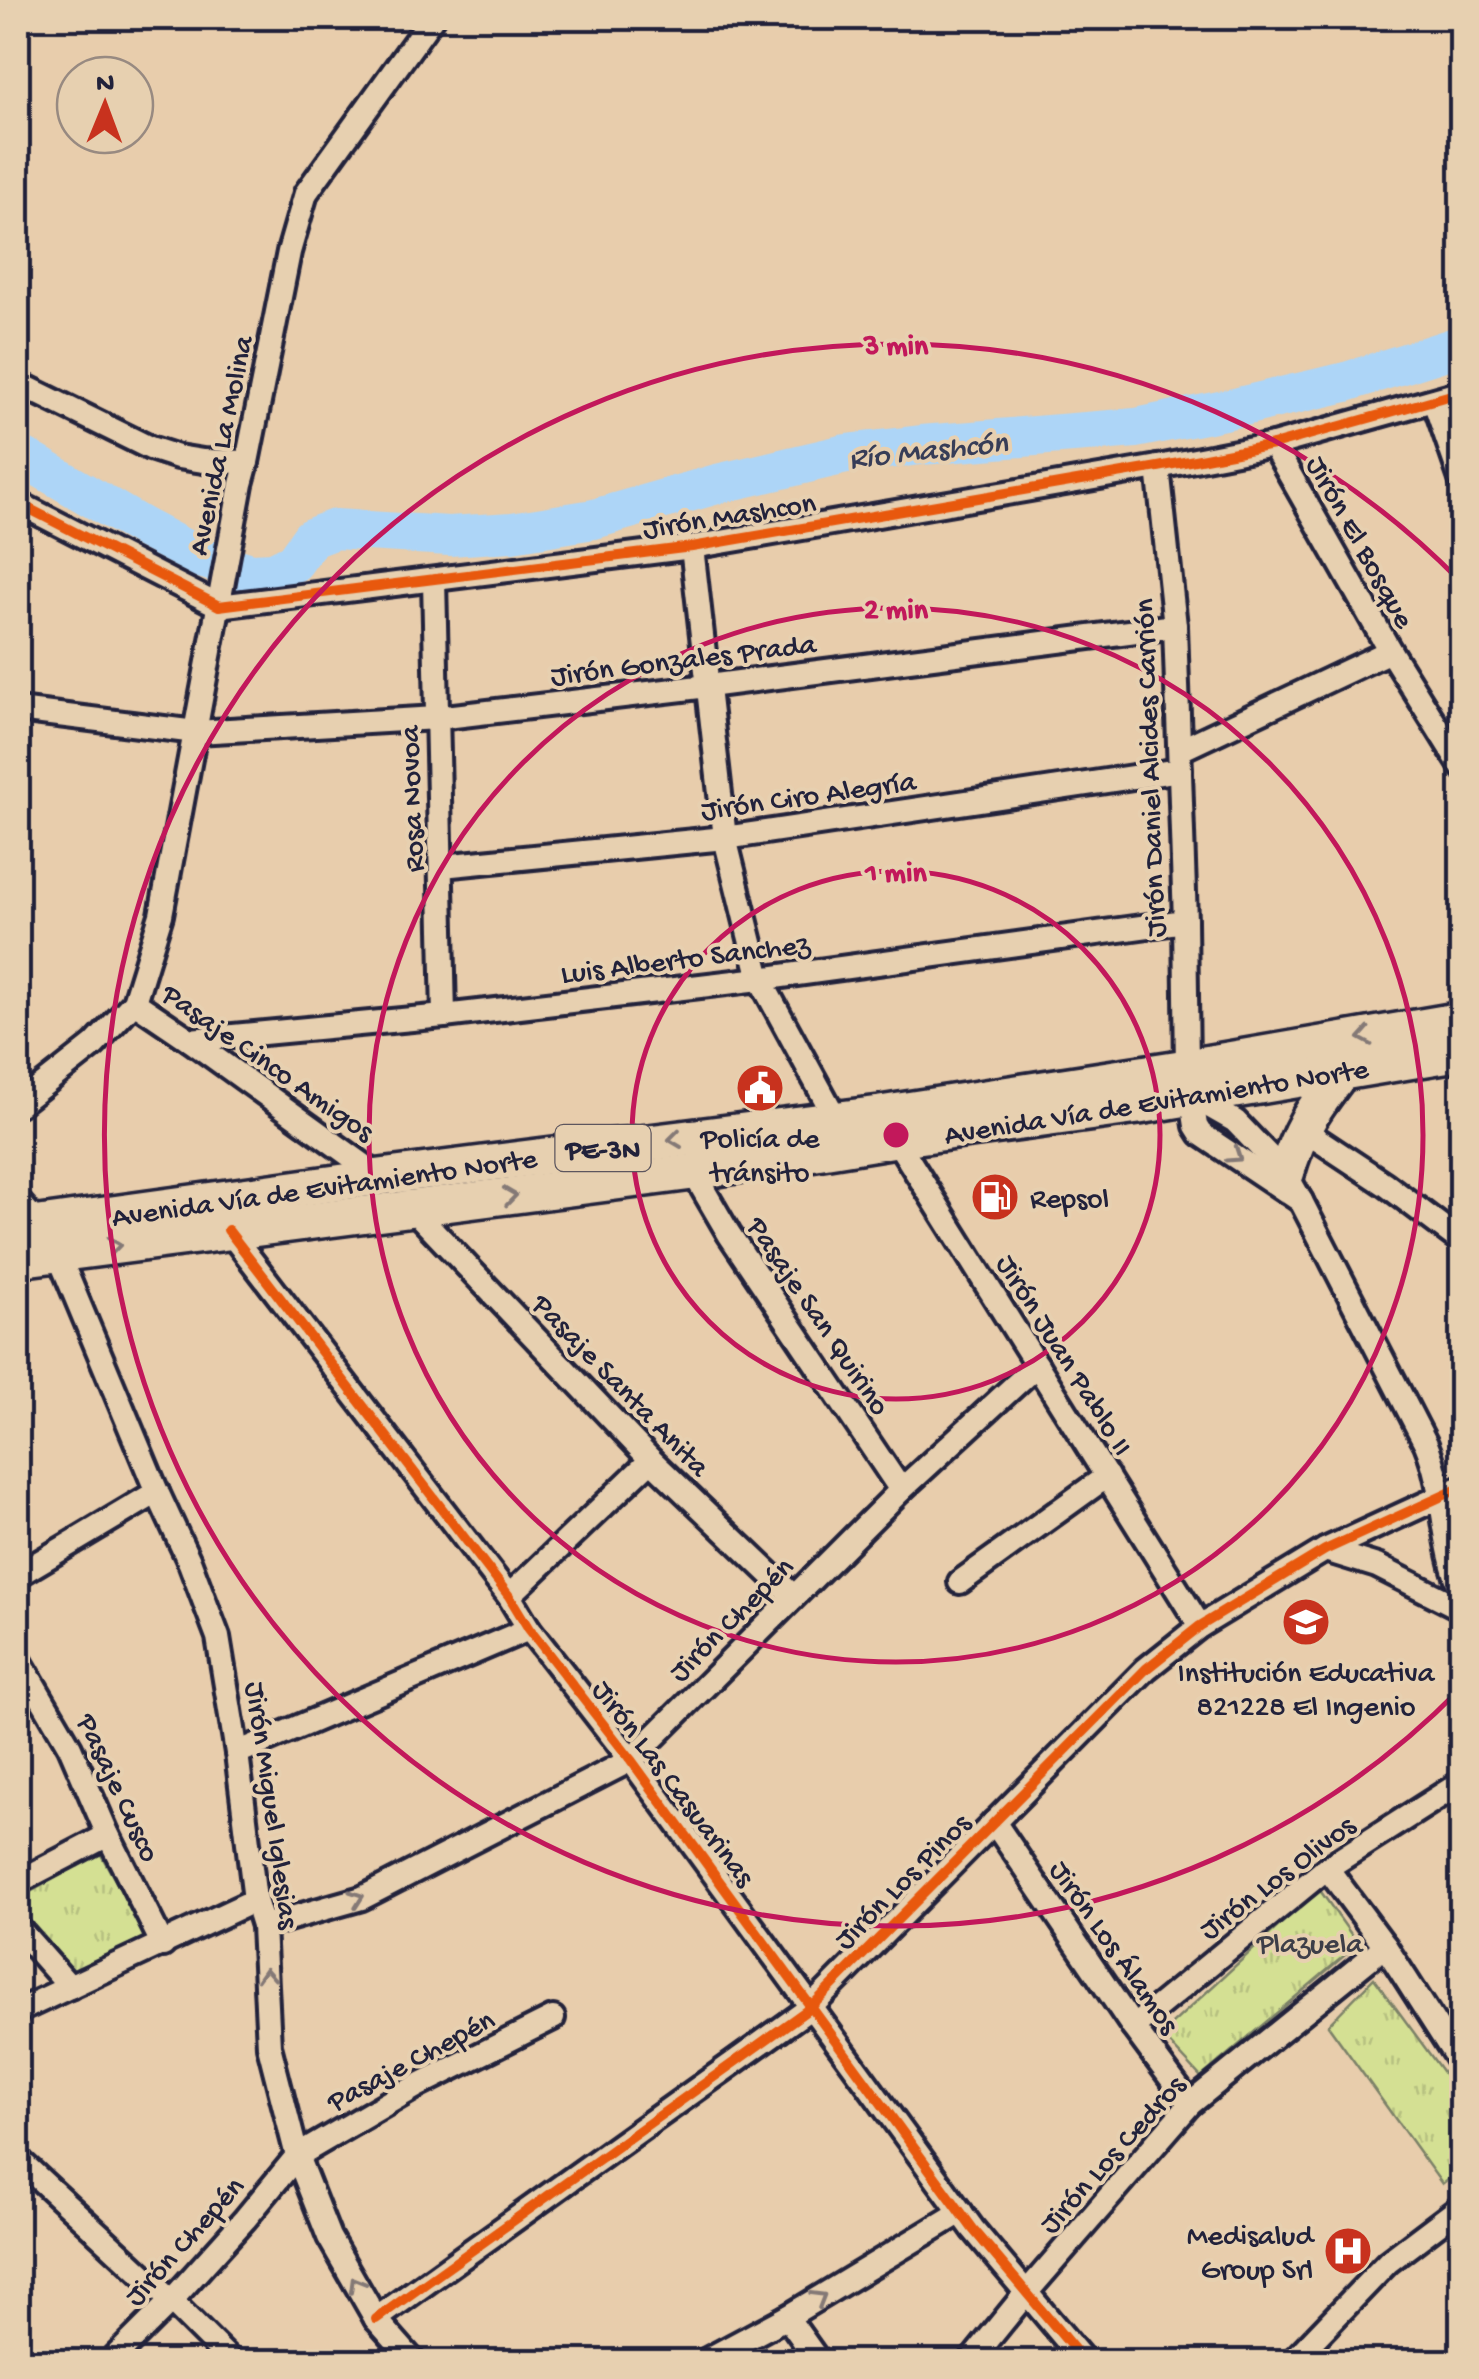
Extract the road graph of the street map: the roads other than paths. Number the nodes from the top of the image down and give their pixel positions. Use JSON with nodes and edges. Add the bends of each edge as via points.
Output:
{"nodes":[{"id":1,"x":400,"y":18,"type":"edge"},
{"id":2,"x":425,"y":26,"type":"edge"},
{"id":3,"x":18,"y":384,"type":"edge"},
{"id":4,"x":1462,"y":392,"type":"edge"},
{"id":5,"x":1434,"y":401,"type":"junction"},
{"id":6,"x":1274,"y":446,"type":"junction"},
{"id":7,"x":1158,"y":467,"type":"junction"},
{"id":8,"x":244,"y":473,"type":"junction"},
{"id":9,"x":1462,"y":482,"type":"edge"},
{"id":10,"x":18,"y":503,"type":"edge"},
{"id":11,"x":692,"y":547,"type":"junction"},
{"id":12,"x":434,"y":580,"type":"junction"},
{"id":13,"x":220,"y":595,"type":"junction"},
{"id":14,"x":1175,"y":626,"type":"junction"},
{"id":15,"x":1390,"y":651,"type":"junction"},
{"id":16,"x":708,"y":686,"type":"junction"},
{"id":17,"x":18,"y":710,"type":"edge"},
{"id":18,"x":437,"y":718,"type":"junction"},
{"id":19,"x":196,"y":732,"type":"junction"},
{"id":20,"x":1180,"y":760,"type":"junction"},
{"id":21,"x":1462,"y":767,"type":"edge"},
{"id":22,"x":725,"y":838,"type":"junction"},
{"id":23,"x":442,"y":866,"type":"junction"},
{"id":24,"x":1186,"y":920,"type":"junction"},
{"id":25,"x":760,"y":979,"type":"junction"},
{"id":26,"x":134,"y":1002,"type":"junction"},
{"id":27,"x":444,"y":1016,"type":"junction"},
{"id":28,"x":1462,"y":1020,"type":"edge"},
{"id":29,"x":190,"y":1040,"type":"junction"},
{"id":30,"x":1462,"y":1052,"type":"edge"},
{"id":31,"x":1340,"y":1074,"type":"junction"},
{"id":32,"x":1189,"y":1082,"type":"junction"},
{"id":33,"x":18,"y":1105,"type":"edge"},
{"id":34,"x":836,"y":1119,"type":"junction"},
{"id":35,"x":888,"y":1126,"type":"junction"},
{"id":36,"x":1302,"y":1128,"type":"junction"},
{"id":37,"x":692,"y":1172,"type":"junction"},
{"id":38,"x":380,"y":1176,"type":"junction"},
{"id":39,"x":1293,"y":1188,"type":"junction"},
{"id":40,"x":413,"y":1209,"type":"junction"},
{"id":41,"x":33,"y":1227,"type":"edge"},
{"id":42,"x":228,"y":1230,"type":"junction"},
{"id":43,"x":1462,"y":1242,"type":"edge"},
{"id":44,"x":18,"y":1260,"type":"edge"},
{"id":45,"x":1037,"y":1365,"type":"junction"},
{"id":46,"x":651,"y":1460,"type":"junction"},
{"id":47,"x":1106,"y":1476,"type":"junction"},
{"id":48,"x":901,"y":1490,"type":"junction"},
{"id":49,"x":157,"y":1492,"type":"junction"},
{"id":50,"x":1452,"y":1492,"type":"edge"},
{"id":51,"x":1325,"y":1550,"type":"junction"},
{"id":52,"x":18,"y":1575,"type":"edge"},
{"id":53,"x":960,"y":1582,"type":"dead end"},
{"id":54,"x":1462,"y":1592,"type":"edge"},
{"id":55,"x":509,"y":1596,"type":"junction"},
{"id":56,"x":793,"y":1596,"type":"junction"},
{"id":57,"x":1462,"y":1609,"type":"edge"},
{"id":58,"x":1200,"y":1626,"type":"junction"},
{"id":59,"x":529,"y":1629,"type":"junction"},
{"id":60,"x":18,"y":1658,"type":"edge"},
{"id":61,"x":25,"y":1685,"type":"edge"},
{"id":62,"x":236,"y":1753,"type":"junction"},
{"id":63,"x":630,"y":1760,"type":"junction"},
{"id":64,"x":1462,"y":1782,"type":"edge"},
{"id":65,"x":994,"y":1822,"type":"junction"},
{"id":66,"x":108,"y":1835,"type":"junction"},
{"id":67,"x":1327,"y":1868,"type":"junction"},
{"id":68,"x":18,"y":1882,"type":"edge"},
{"id":69,"x":255,"y":1900,"type":"junction"},
{"id":70,"x":263,"y":1926,"type":"junction"},
{"id":71,"x":18,"y":1928,"type":"edge"},
{"id":72,"x":163,"y":1945,"type":"junction"},
{"id":73,"x":1385,"y":1946,"type":"junction"},
{"id":74,"x":70,"y":1987,"type":"junction"},
{"id":75,"x":810,"y":2008,"type":"junction"},
{"id":76,"x":18,"y":2011,"type":"edge"},
{"id":77,"x":552,"y":2018,"type":"dead end"},
{"id":78,"x":1133,"y":2026,"type":"junction"},
{"id":79,"x":1462,"y":2066,"type":"edge"},
{"id":80,"x":1190,"y":2104,"type":"junction"},
{"id":81,"x":297,"y":2156,"type":"junction"},
{"id":82,"x":18,"y":2160,"type":"edge"},
{"id":83,"x":1462,"y":2206,"type":"edge"},
{"id":84,"x":961,"y":2212,"type":"junction"},
{"id":85,"x":1026,"y":2293,"type":"junction"},
{"id":86,"x":170,"y":2300,"type":"junction"},
{"id":87,"x":786,"y":2318,"type":"junction"},
{"id":88,"x":376,"y":2319,"type":"junction"},
{"id":89,"x":110,"y":2362,"type":"edge"},
{"id":90,"x":232,"y":2362,"type":"edge"},
{"id":91,"x":414,"y":2362,"type":"edge"},
{"id":92,"x":703,"y":2362,"type":"edge"},
{"id":93,"x":819,"y":2362,"type":"edge"},
{"id":94,"x":970,"y":2362,"type":"edge"},
{"id":95,"x":1085,"y":2362,"type":"edge"},
{"id":96,"x":1292,"y":2362,"type":"edge"}],
"edges":[{"from":1,"to":2,"type":"street"},
{"from":2,"to":8,"type":"street","name":"Avenida La Molina","via":[[306,193]]},
{"from":3,"to":8,"type":"street","via":[[164,453]]},
{"from":4,"to":5,"type":"street","name":"Jirón Mashcon"},
{"from":5,"to":6,"type":"street","name":"Jirón Mashcon"},
{"from":5,"to":9,"type":"street"},
{"from":6,"to":7,"type":"street","name":"Jirón Mashcon"},
{"from":6,"to":15,"type":"street","name":"Jirón El Bosque"},
{"from":7,"to":11,"type":"street","name":"Jirón Mashcon"},
{"from":7,"to":14,"type":"street","name":"Jirón Daniel Alcides Carrión"},
{"from":8,"to":13,"type":"street","name":"Avenida La Molina"},
{"from":10,"to":13,"type":"street"},
{"from":11,"to":12,"type":"street","name":"Jirón Mashcon"},
{"from":11,"to":16,"type":"street"},
{"from":12,"to":13,"type":"street","name":"Jirón Mashcon"},
{"from":12,"to":18,"type":"street","name":"Rosa Novoa"},
{"from":13,"to":19,"type":"street","name":"Avenida La Molina"},
{"from":14,"to":16,"type":"street","name":"Jirón Gonzales Prada"},
{"from":14,"to":20,"type":"street","name":"Jirón Daniel Alcides Carrión"},
{"from":15,"to":20,"type":"street","name":"Jirón Ciro Alegría"},
{"from":15,"to":21,"type":"street","name":"Jirón El Bosque"},
{"from":16,"to":18,"type":"street","name":"Jirón Gonzales Prada"},
{"from":16,"to":22,"type":"street"},
{"from":17,"to":19,"type":"street","name":"Jirón Gonzales Prada"},
{"from":18,"to":19,"type":"street","name":"Jirón Gonzales Prada"},
{"from":18,"to":23,"type":"street","name":"Rosa Novoa"},
{"from":19,"to":26,"type":"street","name":"Avenida La Molina","via":[[161,915]]},
{"from":20,"to":22,"type":"street","name":"Jirón Ciro Alegría"},
{"from":20,"to":24,"type":"street","name":"Jirón Daniel Alcides Carrión"},
{"from":22,"to":23,"type":"street","name":"Jirón Ciro Alegría"},
{"from":22,"to":25,"type":"street"},
{"from":23,"to":27,"type":"street","name":"Rosa Novoa"},
{"from":24,"to":25,"type":"street","name":"Luis Alberto Sanchez"},
{"from":24,"to":32,"type":"street","name":"Jirón Daniel Alcides Carrión"},
{"from":25,"to":27,"type":"street","name":"Luis Alberto Sanchez"},
{"from":25,"to":34,"type":"street"},
{"from":26,"to":29,"type":"street","name":"Pasaje Cinco Amigos"},
{"from":26,"to":33,"type":"street","name":"Avenida La Molina","via":[[94,1045]]},
{"from":27,"to":29,"type":"street","name":"Luis Alberto Sanchez"},
{"from":28,"to":32,"type":"highway","name":"Avenida Vía de Evitamiento Norte","number":"PE-3N","one_way":true},
{"from":29,"to":38,"type":"street","name":"Pasaje Cinco Amigos"},
{"from":30,"to":31,"type":"highway","name":"Avenida Vía de Evitamiento Norte","number":"PE-3N"},
{"from":31,"to":32,"type":"highway","name":"Avenida Vía de Evitamiento Norte","number":"PE-3N"},
{"from":31,"to":36,"type":"highway"},
{"from":32,"to":35,"type":"highway","name":"Avenida Vía de Evitamiento Norte","number":"PE-3N","via":[[1138,1106]]},
{"from":32,"to":39,"type":"street","via":[[1202,1134]]},
{"from":34,"to":35,"type":"highway","name":"Avenida Vía de Evitamiento Norte","number":"PE-3N"},
{"from":34,"to":38,"type":"highway","name":"Avenida Vía de Evitamiento Norte","number":"PE-3N","one_way":true},
{"from":35,"to":37,"type":"highway","name":"Avenida Vía de Evitamiento Norte","number":"PE-3N"},
{"from":35,"to":45,"type":"street","name":"Jirón Juan Pablo II"},
{"from":36,"to":39,"type":"highway"},
{"from":36,"to":43,"type":"street"},
{"from":40,"to":37,"type":"highway","name":"Avenida Vía de Evitamiento Norte","number":"PE-3N","one_way":true},
{"from":37,"to":48,"type":"street","name":"Pasaje San Quirino"},
{"from":38,"to":40,"type":"street","name":"Pasaje Cinco Amigos"},
{"from":38,"to":41,"type":"highway","name":"Avenida Vía de Evitamiento Norte","number":"PE-3N"},
{"from":39,"to":50,"type":"street"},
{"from":40,"to":42,"type":"highway","name":"Avenida Vía de Evitamiento Norte","number":"PE-3N"},
{"from":40,"to":46,"type":"street","name":"Pasaje Santa Anita"},
{"from":41,"to":42,"type":"highway","name":"Avenida Vía de Evitamiento Norte","number":"PE-3N","one_way":true},
{"from":41,"to":44,"type":"highway","name":"Avenida Vía de Evitamiento Norte","number":"PE-3N"},
{"from":41,"to":49,"type":"street","name":"Jirón Miguel Iglesias"},
{"from":42,"to":55,"type":"street","name":"Jirón Las Casuarinas"},
{"from":45,"to":47,"type":"street","name":"Jirón Juan Pablo II"},
{"from":45,"to":48,"type":"street","name":"Jirón Chepén"},
{"from":46,"to":55,"type":"street"},
{"from":46,"to":56,"type":"street","name":"Pasaje Santa Anita"},
{"from":47,"to":53,"type":"street"},
{"from":47,"to":58,"type":"street","name":"Jirón Juan Pablo II"},
{"from":48,"to":56,"type":"street","name":"Jirón Chepén"},
{"from":49,"to":52,"type":"street"},
{"from":49,"to":62,"type":"street","name":"Jirón Miguel Iglesias","via":[[218,1637]]},
{"from":50,"to":51,"type":"street","name":"Jirón Los Pinos"},
{"from":50,"to":54,"type":"street","via":[[1449,1554]]},
{"from":51,"to":57,"type":"street","via":[[1377,1566]]},
{"from":51,"to":58,"type":"street","name":"Jirón Los Pinos"},
{"from":55,"to":59,"type":"street","name":"Jirón Las Casuarinas"},
{"from":56,"to":63,"type":"street","name":"Jirón Chepén"},
{"from":58,"to":65,"type":"street","name":"Jirón Los Pinos","via":[[1146,1669]]},
{"from":59,"to":62,"type":"street"},
{"from":59,"to":63,"type":"street","name":"Jirón Las Casuarinas"},
{"from":60,"to":61,"type":"street","name":"Pasaje Cusco"},
{"from":61,"to":66,"type":"street","name":"Pasaje Cusco","via":[[70,1747]]},
{"from":62,"to":69,"type":"street","name":"Jirón Miguel Iglesias"},
{"from":70,"to":63,"type":"street","name":"Jirón Chepén","one_way":true,"via":[[362,1898]]},
{"from":63,"to":75,"type":"street","name":"Jirón Las Casuarinas"},
{"from":64,"to":67,"type":"street","name":"Jirón Los Olivos"},
{"from":65,"to":75,"type":"street","name":"Jirón Los Pinos"},
{"from":65,"to":78,"type":"street","name":"Jirón Los Álamos"},
{"from":66,"to":68,"type":"street"},
{"from":66,"to":72,"type":"street","name":"Pasaje Cusco"},
{"from":67,"to":73,"type":"street"},
{"from":67,"to":78,"type":"street","name":"Jirón Los Olivos"},
{"from":69,"to":70,"type":"street","name":"Jirón Miguel Iglesias"},
{"from":69,"to":72,"type":"street"},
{"from":81,"to":70,"type":"street","name":"Jirón Miguel Iglesias","one_way":true,"via":[[269,2046]]},
{"from":71,"to":74,"type":"street"},
{"from":72,"to":74,"type":"street"},
{"from":73,"to":79,"type":"street"},
{"from":73,"to":80,"type":"street","name":"Jirón Los Cedros"},
{"from":74,"to":76,"type":"street"},
{"from":75,"to":84,"type":"street","name":"Jirón Las Casuarinas"},
{"from":75,"to":88,"type":"street","name":"Jirón Los Pinos"},
{"from":77,"to":81,"type":"street","name":"Pasaje Chepén","via":[[414,2086]]},
{"from":78,"to":80,"type":"street","name":"Jirón Los Álamos"},
{"from":80,"to":85,"type":"street","name":"Jirón Los Cedros"},
{"from":81,"to":86,"type":"street","name":"Jirón Chepén"},
{"from":88,"to":81,"type":"street","name":"Jirón Miguel Iglesias","one_way":true,"via":[[329,2237]]},
{"from":82,"to":86,"type":"street"},
{"from":83,"to":96,"type":"street","via":[[1388,2262]]},
{"from":84,"to":85,"type":"street","name":"Jirón Las Casuarinas"},
{"from":87,"to":84,"type":"street","one_way":true},
{"from":85,"to":94,"type":"street","name":"Jirón Los Cedros"},
{"from":85,"to":95,"type":"street","name":"Jirón Las Casuarinas"},
{"from":86,"to":89,"type":"street","name":"Jirón Chepén"},
{"from":86,"to":90,"type":"street"},
{"from":87,"to":92,"type":"street"},
{"from":87,"to":93,"type":"street"},
{"from":88,"to":91,"type":"street","name":"Jirón Miguel Iglesias"}]}
